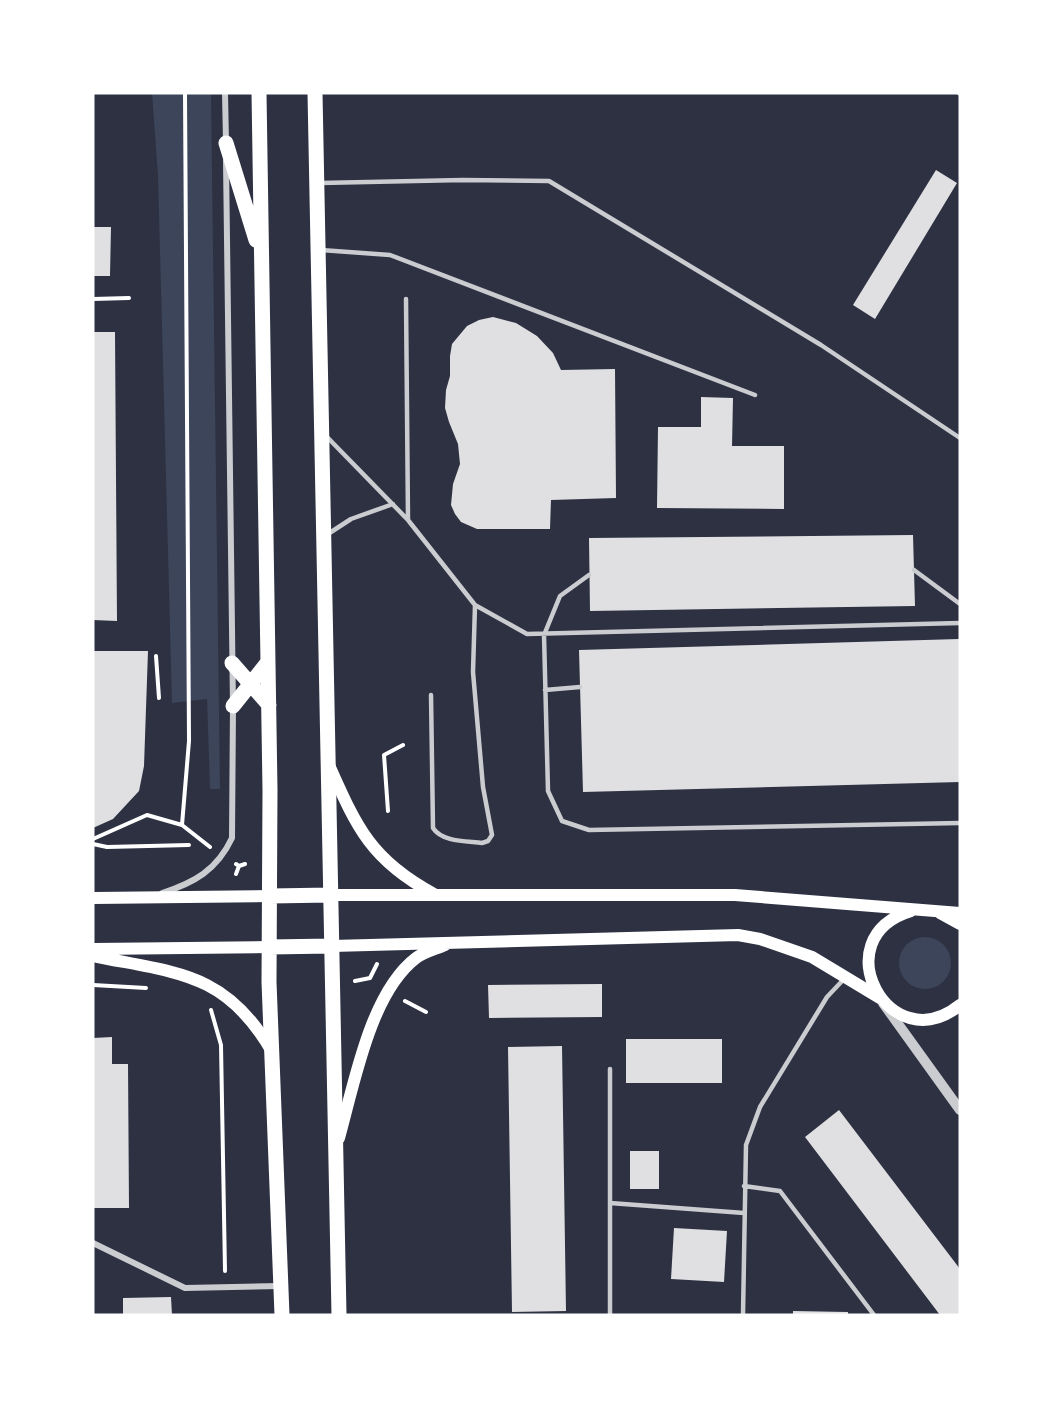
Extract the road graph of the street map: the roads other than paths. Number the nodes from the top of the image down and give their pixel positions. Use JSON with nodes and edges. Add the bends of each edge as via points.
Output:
{"nodes":[{"id":1,"x":225,"y":93,"type":"edge"},
{"id":2,"x":259,"y":93,"type":"edge"},
{"id":3,"x":315,"y":93,"type":"edge"},
{"id":4,"x":226,"y":143,"type":"junction"},
{"id":5,"x":317,"y":183,"type":"junction"},
{"id":6,"x":318,"y":250,"type":"junction"},
{"id":7,"x":261,"y":257,"type":"junction"},
{"id":8,"x":406,"y":299,"type":"dead end"},
{"id":9,"x":755,"y":395,"type":"dead end"},
{"id":10,"x":322,"y":432,"type":"junction"},
{"id":11,"x":960,"y":438,"type":"edge"},
{"id":12,"x":393,"y":504,"type":"junction"},
{"id":13,"x":408,"y":520,"type":"junction"},
{"id":14,"x":324,"y":536,"type":"junction"},
{"id":15,"x":914,"y":570,"type":"dead end"},
{"id":16,"x":589,"y":574,"type":"dead end"},
{"id":17,"x":960,"y":604,"type":"edge"},
{"id":18,"x":475,"y":605,"type":"junction"},
{"id":19,"x":960,"y":623,"type":"edge"},
{"id":20,"x":544,"y":635,"type":"junction"},
{"id":21,"x":268,"y":662,"type":"junction"},
{"id":22,"x":232,"y":663,"type":"junction"},
{"id":23,"x":250,"y":684,"type":"junction"},
{"id":24,"x":580,"y":687,"type":"dead end"},
{"id":25,"x":545,"y":690,"type":"junction"},
{"id":26,"x":431,"y":695,"type":"dead end"},
{"id":27,"x":269,"y":705,"type":"junction"},
{"id":28,"x":233,"y":706,"type":"junction"},
{"id":29,"x":328,"y":763,"type":"junction"},
{"id":30,"x":960,"y":823,"type":"edge"},
{"id":31,"x":270,"y":896,"type":"junction"},
{"id":32,"x":331,"y":896,"type":"junction"},
{"id":33,"x":438,"y":896,"type":"junction"},
{"id":34,"x":150,"y":897,"type":"junction"},
{"id":35,"x":93,"y":898,"type":"edge"},
{"id":36,"x":928,"y":910,"type":"junction"},
{"id":37,"x":960,"y":913,"type":"edge"},
{"id":38,"x":960,"y":924,"type":"edge"},
{"id":39,"x":452,"y":941,"type":"junction"},
{"id":40,"x":332,"y":946,"type":"junction"},
{"id":41,"x":269,"y":947,"type":"junction"},
{"id":42,"x":93,"y":949,"type":"edge"},
{"id":43,"x":93,"y":956,"type":"edge"},
{"id":44,"x":846,"y":977,"type":"junction"},
{"id":45,"x":880,"y":998,"type":"junction"},
{"id":46,"x":960,"y":1005,"type":"edge"},
{"id":47,"x":273,"y":1053,"type":"junction"},
{"id":48,"x":610,"y":1069,"type":"dead end"},
{"id":49,"x":960,"y":1110,"type":"edge"},
{"id":50,"x":336,"y":1148,"type":"junction"},
{"id":51,"x":744,"y":1186,"type":"junction"},
{"id":52,"x":610,"y":1203,"type":"junction"},
{"id":53,"x":744,"y":1213,"type":"junction"},
{"id":54,"x":93,"y":1244,"type":"edge"},
{"id":55,"x":280,"y":1286,"type":"junction"},
{"id":56,"x":282,"y":1315,"type":"edge"},
{"id":57,"x":339,"y":1315,"type":"edge"},
{"id":58,"x":610,"y":1315,"type":"edge"},
{"id":59,"x":743,"y":1315,"type":"edge"},
{"id":60,"x":874,"y":1315,"type":"edge"}],
"edges":[{"from":1,"to":4,"type":"street"},
{"from":2,"to":7,"type":"main road"},
{"from":3,"to":5,"type":"main road"},
{"from":4,"to":7,"type":"main road"},
{"from":4,"to":22,"type":"street"},
{"from":5,"to":6,"type":"main road"},
{"from":5,"to":11,"type":"lane","via":[[549,181],[822,345]]},
{"from":6,"to":9,"type":"lane","via":[[390,255]]},
{"from":6,"to":10,"type":"main road"},
{"from":7,"to":21,"type":"main road"},
{"from":8,"to":13,"type":"lane"},
{"from":10,"to":12,"type":"lane"},
{"from":10,"to":14,"type":"main road"},
{"from":12,"to":13,"type":"lane"},
{"from":12,"to":14,"type":"lane","via":[[351,519]]},
{"from":13,"to":18,"type":"lane"},
{"from":14,"to":29,"type":"main road"},
{"from":15,"to":17,"type":"lane"},
{"from":16,"to":20,"type":"lane","via":[[560,596]]},
{"from":18,"to":20,"type":"lane","via":[[527,634]]},
{"from":18,"to":26,"type":"lane","via":[[473,672],[483,787],[492,835],[488,841],[445,838],[433,828]]},
{"from":19,"to":20,"type":"lane"},
{"from":20,"to":25,"type":"lane"},
{"from":21,"to":23,"type":"main road"},
{"from":21,"to":27,"type":"main road"},
{"from":22,"to":23,"type":"main road"},
{"from":22,"to":28,"type":"street"},
{"from":23,"to":27,"type":"main road"},
{"from":23,"to":28,"type":"main road"},
{"from":24,"to":25,"type":"lane"},
{"from":25,"to":30,"type":"lane","via":[[548,791],[562,821],[589,830]]},
{"from":27,"to":31,"type":"main road"},
{"from":28,"to":34,"type":"street","via":[[232,838],[204,874],[186,886]]},
{"from":29,"to":32,"type":"main road"},
{"from":29,"to":33,"type":"main road","via":[[351,814],[382,858],[407,880]]},
{"from":31,"to":32,"type":"main road"},
{"from":31,"to":34,"type":"main road"},
{"from":31,"to":41,"type":"main road"},
{"from":32,"to":33,"type":"main road"},
{"from":32,"to":40,"type":"main road"},
{"from":33,"to":36,"type":"main road","via":[[735,895]]},
{"from":34,"to":35,"type":"main road"},
{"from":36,"to":37,"type":"main road"},
{"from":36,"to":38,"type":"main road","via":[[945,914]]},
{"from":36,"to":45,"type":"main road","via":[[910,911],[893,918],[871,946],[871,982]]},
{"from":39,"to":40,"type":"main road"},
{"from":39,"to":44,"type":"main road","via":[[738,935],[812,957]]},
{"from":39,"to":50,"type":"main road","via":[[416,958],[379,1005]]},
{"from":40,"to":41,"type":"main road"},
{"from":40,"to":50,"type":"main road"},
{"from":41,"to":42,"type":"main road"},
{"from":41,"to":47,"type":"main road"},
{"from":43,"to":47,"type":"main road","via":[[210,984],[241,1007]]},
{"from":44,"to":45,"type":"main road"},
{"from":44,"to":51,"type":"lane","via":[[827,997],[760,1107],[746,1145]]},
{"from":45,"to":46,"type":"main road","via":[[893,1010],[927,1019],[944,1016]]},
{"from":45,"to":49,"type":"street"},
{"from":47,"to":55,"type":"main road"},
{"from":48,"to":52,"type":"lane"},
{"from":50,"to":57,"type":"main road"},
{"from":51,"to":53,"type":"lane"},
{"from":51,"to":60,"type":"lane","via":[[780,1191]]},
{"from":52,"to":53,"type":"lane"},
{"from":52,"to":58,"type":"lane"},
{"from":53,"to":59,"type":"lane"},
{"from":54,"to":55,"type":"street","via":[[185,1288]]},
{"from":55,"to":56,"type":"main road"}]}
